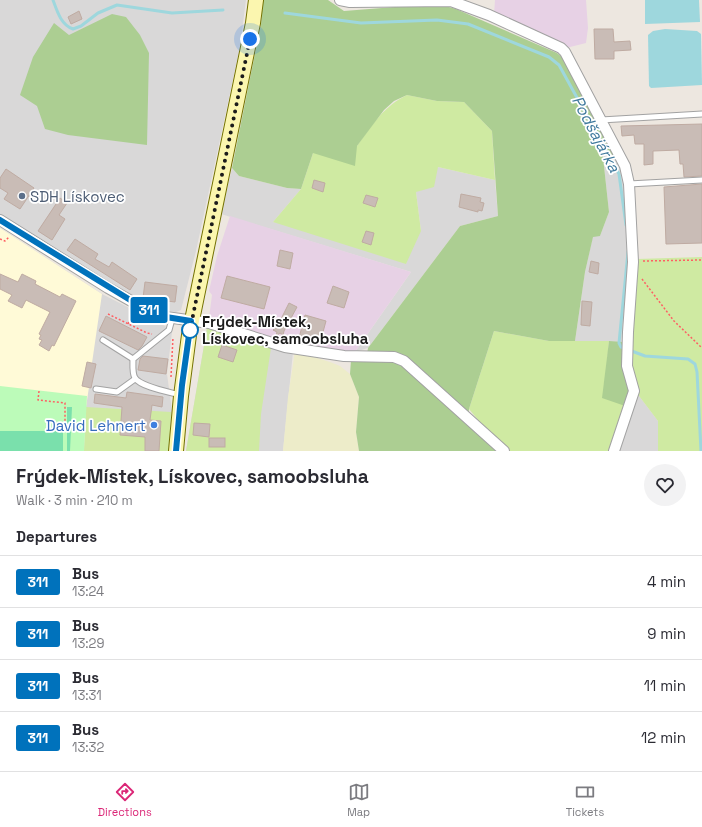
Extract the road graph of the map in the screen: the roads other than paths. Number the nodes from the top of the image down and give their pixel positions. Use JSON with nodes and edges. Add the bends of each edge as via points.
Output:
{"nodes":[{"id":1,"x":256,"y":0,"type":"edge"},
{"id":2,"x":340,"y":0,"type":"edge"},
{"id":3,"x":702,"y":114,"type":"edge"},
{"id":4,"x":601,"y":120,"type":"junction"},
{"id":5,"x":702,"y":180,"type":"edge"},
{"id":6,"x":629,"y":184,"type":"junction"},
{"id":7,"x":0,"y":220,"type":"edge"},
{"id":8,"x":172,"y":318,"type":"junction"},
{"id":9,"x":191,"y":321,"type":"junction"},
{"id":10,"x":103,"y":340,"type":"dead end"},
{"id":11,"x":133,"y":359,"type":"junction"},
{"id":12,"x":135,"y":379,"type":"junction"},
{"id":13,"x":96,"y":389,"type":"dead end"},
{"id":14,"x":175,"y":394,"type":"junction"},
{"id":15,"x":176,"y":451,"type":"edge"},
{"id":16,"x":504,"y":451,"type":"edge"},
{"id":17,"x":614,"y":451,"type":"edge"}],
"edges":[{"from":1,"to":9,"type":"main road"},
{"from":2,"to":4,"type":"street","via":[[451,1],[489,15],[561,48]]},
{"from":3,"to":4,"type":"lane"},
{"from":4,"to":6,"type":"street","via":[[625,166]]},
{"from":5,"to":6,"type":"lane"},
{"from":6,"to":17,"type":"street","via":[[634,262],[627,366],[634,391]]},
{"from":7,"to":8,"type":"street","via":[[126,298]]},
{"from":8,"to":9,"type":"street"},
{"from":8,"to":11,"type":"lane","via":[[168,330]]},
{"from":9,"to":14,"type":"main road"},
{"from":9,"to":16,"type":"street","via":[[209,323],[285,347],[310,352],[394,357],[404,361]]},
{"from":10,"to":11,"type":"lane"},
{"from":11,"to":12,"type":"lane"},
{"from":12,"to":13,"type":"lane","via":[[117,392]]},
{"from":12,"to":14,"type":"lane"},
{"from":14,"to":15,"type":"main road"}]}
